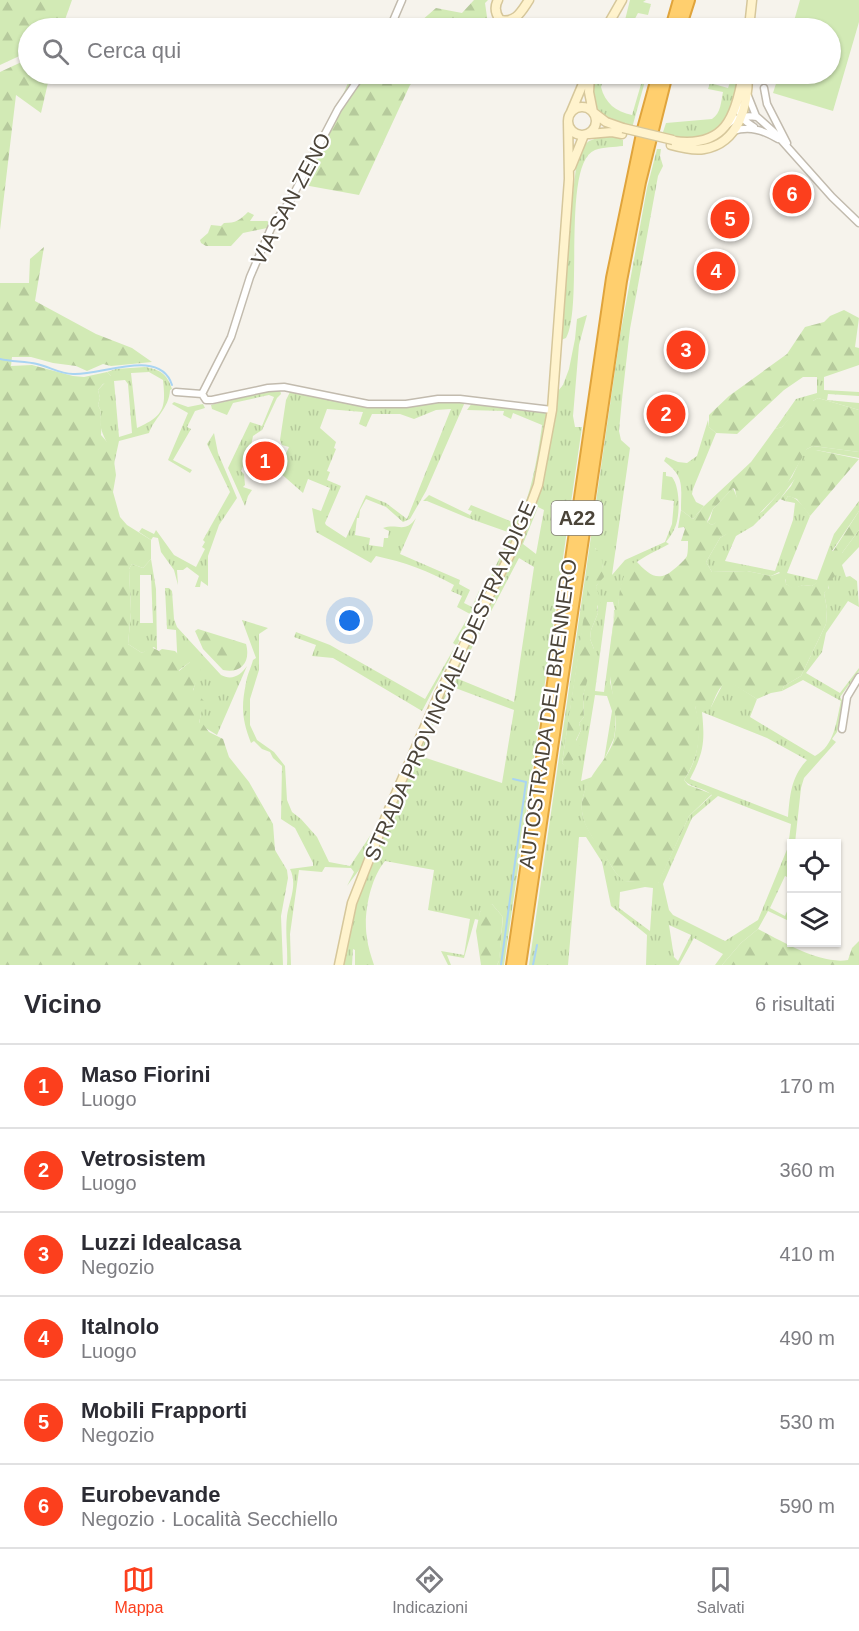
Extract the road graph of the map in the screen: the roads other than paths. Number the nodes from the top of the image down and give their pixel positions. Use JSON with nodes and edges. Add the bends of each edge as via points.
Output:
{"nodes":[{"id":1,"x":402,"y":0,"type":"edge"},
{"id":2,"x":498,"y":0,"type":"edge"},
{"id":3,"x":529,"y":0,"type":"edge"},
{"id":4,"x":622,"y":0,"type":"edge"},
{"id":5,"x":679,"y":0,"type":"edge"},
{"id":6,"x":689,"y":0,"type":"edge"},
{"id":7,"x":751,"y":2,"type":"edge"},
{"id":8,"x":394,"y":18,"type":"edge"},
{"id":9,"x":498,"y":18,"type":"edge"},
{"id":10,"x":515,"y":18,"type":"edge"},
{"id":11,"x":612,"y":18,"type":"edge"},
{"id":12,"x":674,"y":18,"type":"edge"},
{"id":13,"x":683,"y":18,"type":"edge"},
{"id":14,"x":750,"y":18,"type":"edge"},
{"id":15,"x":355,"y":84,"type":"edge"},
{"id":16,"x":584,"y":84,"type":"edge"},
{"id":17,"x":589,"y":84,"type":"edge"},
{"id":18,"x":655,"y":84,"type":"edge"},
{"id":19,"x":664,"y":84,"type":"edge"},
{"id":20,"x":741,"y":84,"type":"edge"},
{"id":21,"x":748,"y":84,"type":"edge"},
{"id":22,"x":764,"y":88,"type":"dead end"},
{"id":23,"x":748,"y":93,"type":"junction"},
{"id":24,"x":738,"y":105,"type":"junction"},
{"id":25,"x":593,"y":112,"type":"junction"},
{"id":26,"x":741,"y":117,"type":"junction"},
{"id":27,"x":758,"y":117,"type":"junction"},
{"id":28,"x":569,"y":118,"type":"junction"},
{"id":29,"x":730,"y":128,"type":"junction"},
{"id":30,"x":757,"y":129,"type":"junction"},
{"id":31,"x":622,"y":131,"type":"junction"},
{"id":32,"x":586,"y":135,"type":"junction"},
{"id":33,"x":788,"y":147,"type":"junction"},
{"id":34,"x":569,"y":179,"type":"junction"},
{"id":35,"x":859,"y":223,"type":"edge"},
{"id":36,"x":176,"y":393,"type":"dead end"},
{"id":37,"x":202,"y":394,"type":"junction"},
{"id":38,"x":552,"y":410,"type":"junction"},
{"id":39,"x":859,"y":677,"type":"edge"},
{"id":40,"x":842,"y":729,"type":"dead end"},
{"id":41,"x":339,"y":965,"type":"edge"},
{"id":42,"x":512,"y":965,"type":"edge"},
{"id":43,"x":520,"y":965,"type":"edge"}],
"edges":[{"from":1,"to":8,"type":"street"},
{"from":2,"to":9,"type":"main road"},
{"from":3,"to":10,"type":"main road"},
{"from":4,"to":11,"type":"main road"},
{"from":5,"to":12,"type":"highway"},
{"from":6,"to":13,"type":"highway"},
{"from":7,"to":14,"type":"main road"},
{"from":15,"to":37,"type":"street","name":"VIA SAN ZENO","via":[[272,226],[231,337]]},
{"from":16,"to":28,"type":"main road","name":"STRADA PROVINCIALE DESTRA ADIGE"},
{"from":17,"to":25,"type":"main road","name":"STRADA PROVINCIALE DESTRA ADIGE"},
{"from":18,"to":42,"type":"highway","name":"AUTOSTRADA DEL BRENNERO","number":"A22","via":[[612,278]]},
{"from":19,"to":43,"type":"highway","name":"AUTOSTRADA DEL BRENNERO","number":"A22","via":[[621,281]]},
{"from":20,"to":24,"type":"main road"},
{"from":21,"to":23,"type":"main road"},
{"from":22,"to":33,"type":"street","via":[[766,104]]},
{"from":23,"to":26,"type":"main road"},
{"from":23,"to":27,"type":"street"},
{"from":24,"to":26,"type":"street"},
{"from":24,"to":29,"type":"main road"},
{"from":25,"to":28,"type":"main road","via":[[583,107],[575,109]]},
{"from":25,"to":31,"type":"main road"},
{"from":25,"to":32,"type":"main road","via":[[596,124]]},
{"from":26,"to":27,"type":"street"},
{"from":26,"to":29,"type":"main road"},
{"from":26,"to":30,"type":"street"},
{"from":27,"to":33,"type":"street"},
{"from":28,"to":32,"type":"main road","via":[[574,133]]},
{"from":28,"to":34,"type":"main road","name":"STRADA PROVINCIALE DESTRA ADIGE"},
{"from":29,"to":30,"type":"street"},
{"from":29,"to":31,"type":"main road","bridge":true,"via":[[688,143]]},
{"from":30,"to":33,"type":"street"},
{"from":31,"to":32,"type":"main road"},
{"from":32,"to":34,"type":"main road","name":"STRADA PROVINCIALE DESTRA ADIGE"},
{"from":33,"to":35,"type":"street"},
{"from":34,"to":38,"type":"main road","name":"STRADA PROVINCIALE DESTRA ADIGE"},
{"from":36,"to":37,"type":"street"},
{"from":37,"to":38,"type":"street","via":[[206,400],[212,400],[284,387],[368,404],[460,399]]},
{"from":38,"to":41,"type":"main road","name":"STRADA PROVINCIALE DESTRA ADIGE","via":[[538,484],[518,541],[436,700],[387,814],[352,903]]},
{"from":39,"to":40,"type":"street","via":[[847,698]]}]}
